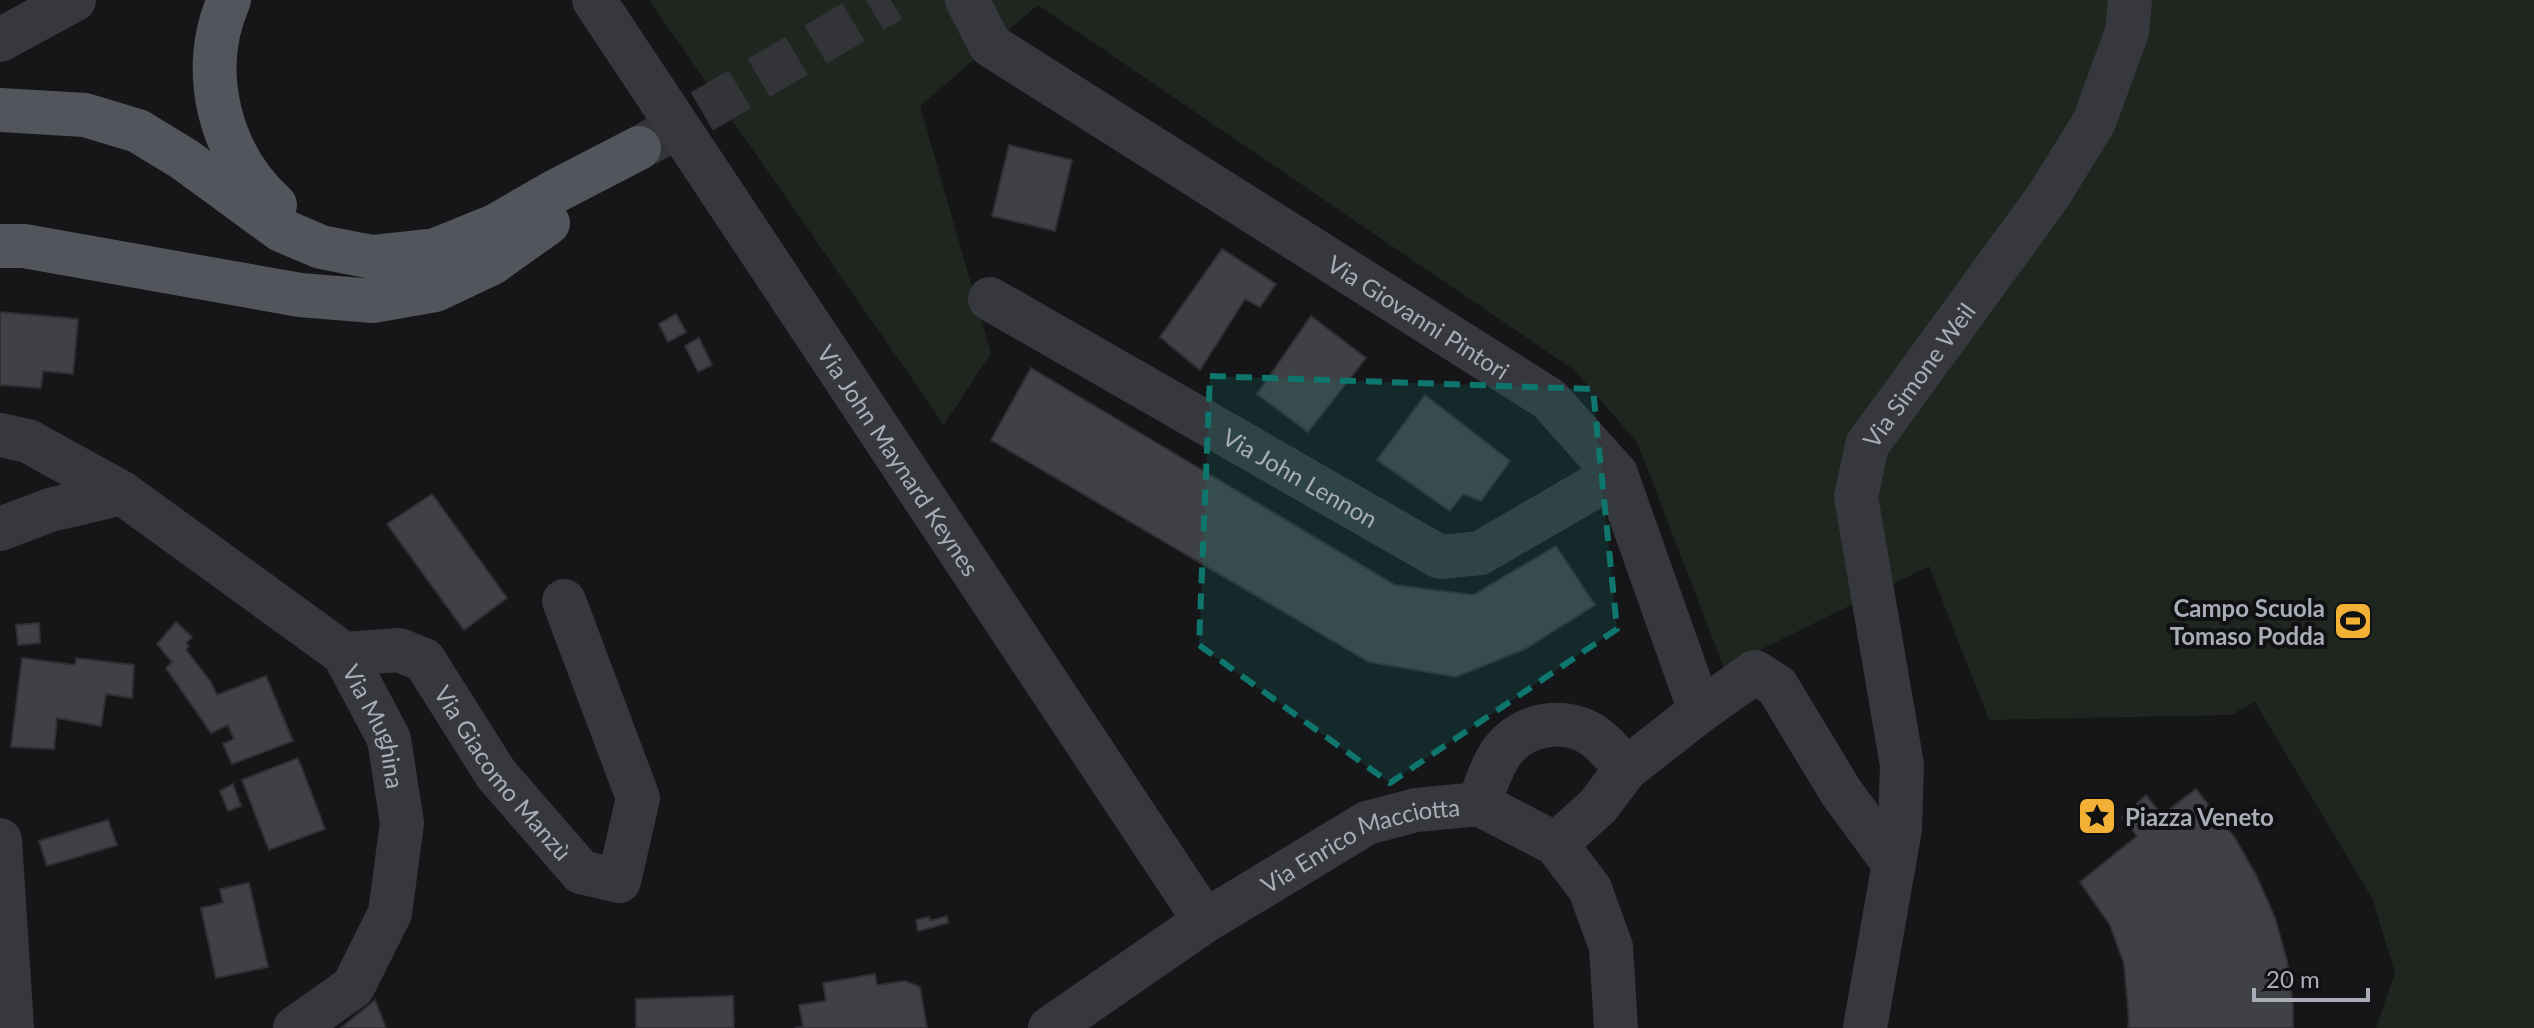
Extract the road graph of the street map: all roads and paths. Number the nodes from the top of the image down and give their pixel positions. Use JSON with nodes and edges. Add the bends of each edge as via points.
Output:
{"nodes":[{"id":1,"x":74,"y":0,"type":"edge"},
{"id":2,"x":229,"y":0,"type":"edge"},
{"id":3,"x":594,"y":0,"type":"edge"},
{"id":4,"x":967,"y":0,"type":"edge"},
{"id":5,"x":2130,"y":0,"type":"edge"},
{"id":6,"x":0,"y":40,"type":"edge"},
{"id":7,"x":0,"y":110,"type":"edge"},
{"id":8,"x":0,"y":246,"type":"edge"},
{"id":9,"x":372,"y":257,"type":"junction"},
{"id":10,"x":990,"y":299,"type":"dead end"},
{"id":11,"x":0,"y":435,"type":"edge"},
{"id":12,"x":1616,"y":474,"type":"junction"},
{"id":13,"x":122,"y":493,"type":"junction"},
{"id":14,"x":0,"y":529,"type":"edge"},
{"id":15,"x":564,"y":601,"type":"dead end"},
{"id":16,"x":344,"y":654,"type":"junction"},
{"id":17,"x":1700,"y":711,"type":"junction"},
{"id":18,"x":1626,"y":769,"type":"junction"},
{"id":19,"x":1479,"y":804,"type":"junction"},
{"id":20,"x":0,"y":840,"type":"edge"},
{"id":21,"x":1556,"y":844,"type":"junction"},
{"id":22,"x":1894,"y":864,"type":"junction"},
{"id":23,"x":1205,"y":921,"type":"junction"},
{"id":24,"x":12,"y":1028,"type":"edge"},
{"id":25,"x":295,"y":1028,"type":"edge"},
{"id":26,"x":1050,"y":1028,"type":"edge"},
{"id":27,"x":1616,"y":1028,"type":"edge"},
{"id":28,"x":1865,"y":1028,"type":"edge"}],
"edges":[{"from":1,"to":6,"type":"street"},
{"from":2,"to":9,"type":"main road","via":[[216,44],[214,76],[227,139],[244,170],[288,218]]},
{"from":3,"to":23,"type":"street","name":"Via John Maynard Keynes"},
{"from":4,"to":12,"type":"street","name":"Via Giovanni Pintori","via":[[990,45],[1549,399]]},
{"from":5,"to":22,"type":"street","name":"Via Simone Weil","via":[[2127,32],[2094,122],[2049,195],[1867,445],[1856,497],[1902,765]]},
{"from":7,"to":9,"type":"main road","via":[[85,115],[138,131],[281,230],[321,247]]},
{"from":8,"to":9,"type":"main road","via":[[300,295],[373,301],[435,290],[492,263],[639,148],[495,226],[436,250]]},
{"from":10,"to":12,"type":"street","name":"Via John Lennon","via":[[1440,557],[1480,553]]},
{"from":11,"to":13,"type":"street","name":"Via Mughina","via":[[28,441]]},
{"from":12,"to":17,"type":"street","name":"Via Giovanni Pintori"},
{"from":13,"to":14,"type":"street","via":[[50,510]]},
{"from":13,"to":16,"type":"street","name":"Via Mughina"},
{"from":15,"to":16,"type":"street","name":"Via Giacomo Manzù","via":[[638,798],[619,881],[581,872],[496,774],[424,660],[399,650]]},
{"from":16,"to":25,"type":"street","name":"Via Mughina","via":[[389,739],[402,823],[390,913],[353,987]]},
{"from":17,"to":18,"type":"street"},
{"from":17,"to":22,"type":"street","via":[[1755,672],[1777,686],[1841,792]]},
{"from":18,"to":19,"type":"street","via":[[1589,733],[1564,725],[1542,726],[1503,749]]},
{"from":18,"to":21,"type":"street","via":[[1598,806]]},
{"from":19,"to":21,"type":"street","name":"Via Enrico Macciotta"},
{"from":19,"to":23,"type":"street","name":"Via Enrico Macciotta","via":[[1416,810],[1367,823]]},
{"from":20,"to":24,"type":"street"},
{"from":21,"to":27,"type":"street","name":"Via Enrico Macciotta","via":[[1590,889],[1611,947]]},
{"from":22,"to":28,"type":"street","name":"Via Simone Weil"},
{"from":23,"to":26,"type":"street","name":"Via Enrico Macciotta"}]}
